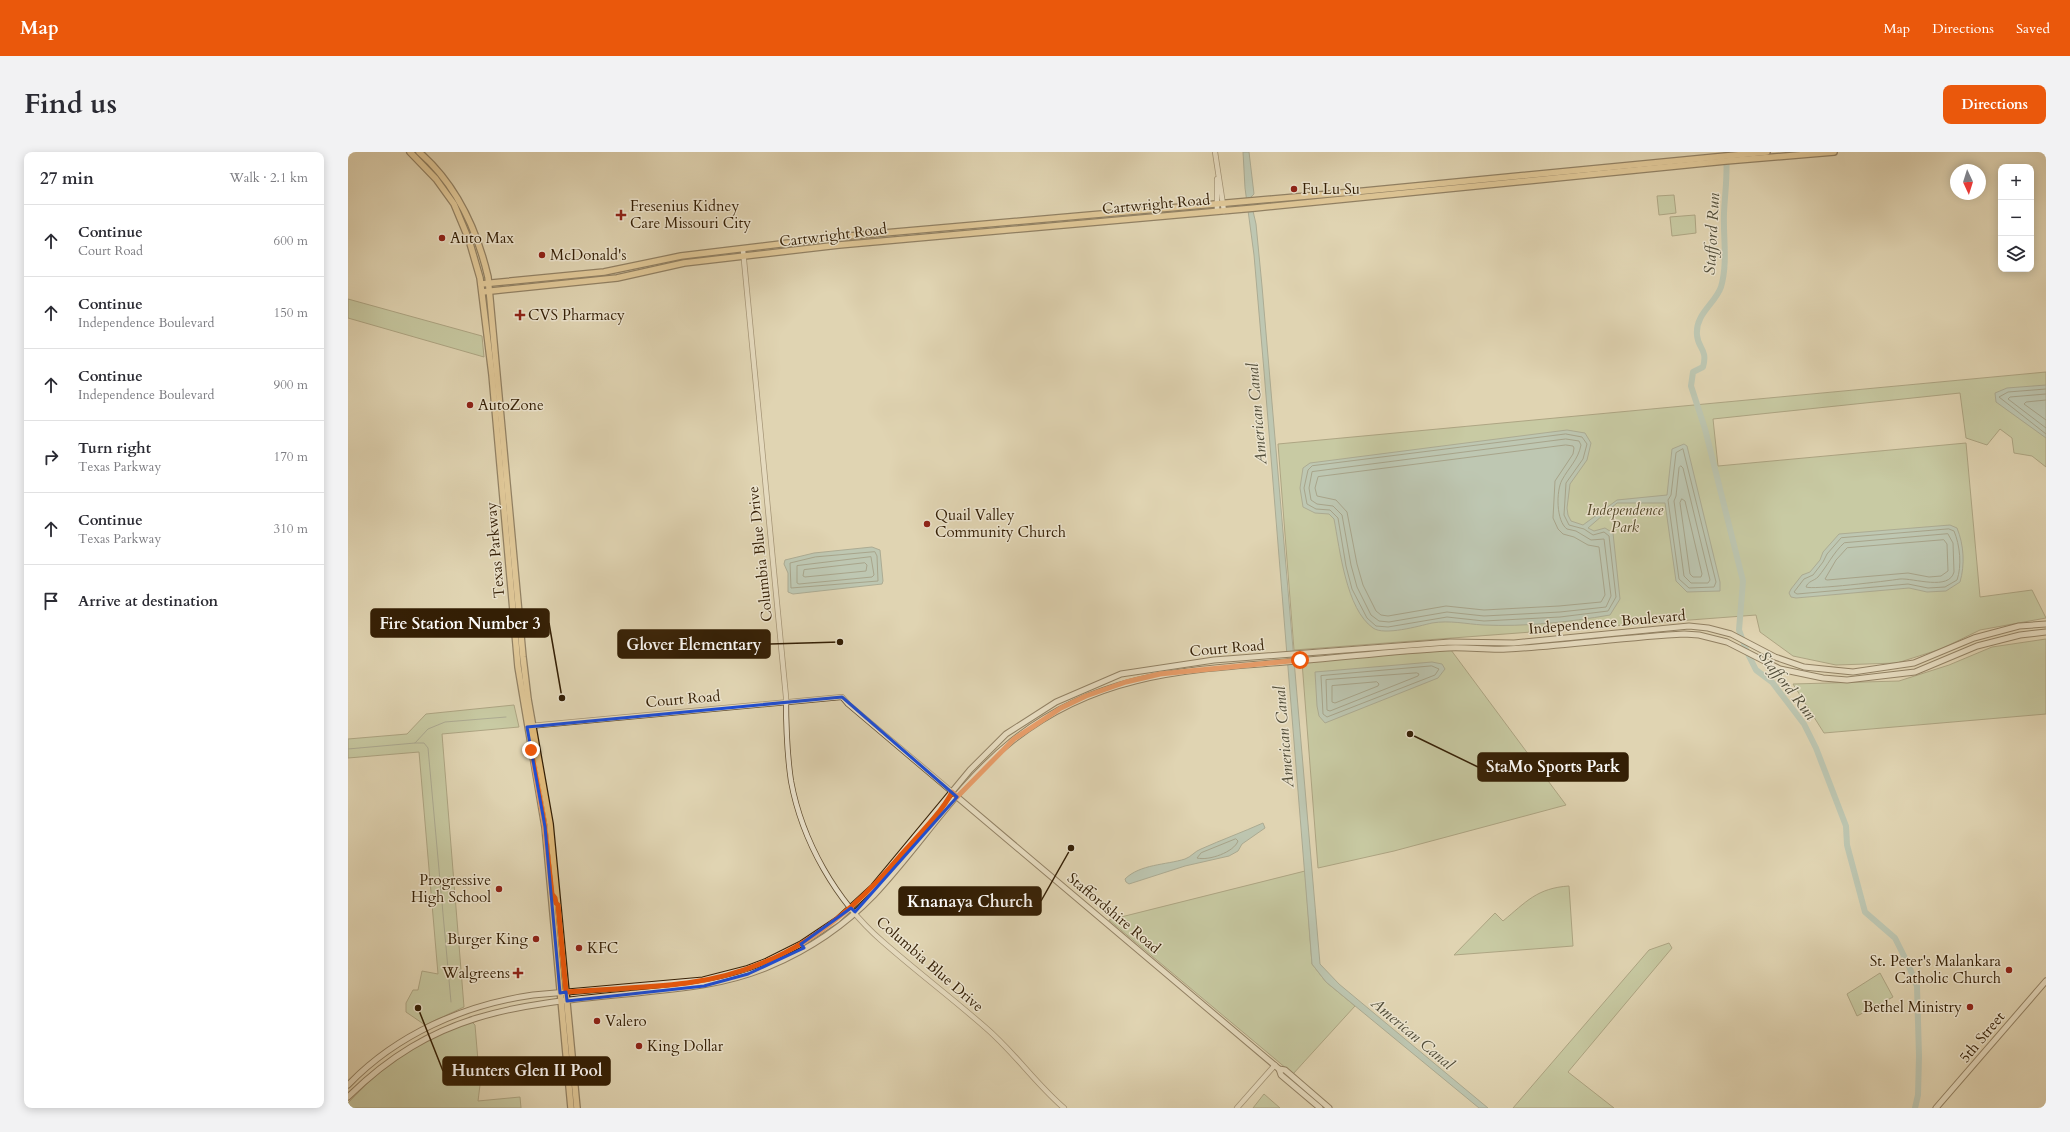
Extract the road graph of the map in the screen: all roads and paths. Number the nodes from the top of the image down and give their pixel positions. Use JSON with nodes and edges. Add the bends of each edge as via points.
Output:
{"nodes":[{"id":1,"x":410,"y":152,"type":"edge"},
{"id":2,"x":419,"y":152,"type":"edge"},
{"id":3,"x":1215,"y":152,"type":"edge"},
{"id":4,"x":1767,"y":152,"type":"edge"},
{"id":5,"x":1834,"y":152,"type":"edge"},
{"id":6,"x":1743,"y":157,"type":"junction"},
{"id":7,"x":1709,"y":160,"type":"junction"},
{"id":8,"x":1218,"y":175,"type":"junction"},
{"id":9,"x":1217,"y":204,"type":"junction"},
{"id":10,"x":1223,"y":204,"type":"junction"},
{"id":11,"x":1161,"y":209,"type":"junction"},
{"id":12,"x":1220,"y":211,"type":"junction"},
{"id":13,"x":1162,"y":216,"type":"junction"},
{"id":14,"x":944,"y":228,"type":"junction"},
{"id":15,"x":945,"y":235,"type":"junction"},
{"id":16,"x":742,"y":250,"type":"junction"},
{"id":17,"x":744,"y":257,"type":"junction"},
{"id":18,"x":664,"y":259,"type":"junction"},
{"id":19,"x":666,"y":266,"type":"junction"},
{"id":20,"x":604,"y":272,"type":"junction"},
{"id":21,"x":560,"y":276,"type":"junction"},
{"id":22,"x":605,"y":279,"type":"junction"},
{"id":23,"x":489,"y":283,"type":"junction"},
{"id":24,"x":481,"y":284,"type":"junction"},
{"id":25,"x":561,"y":284,"type":"junction"},
{"id":26,"x":490,"y":291,"type":"junction"},
{"id":27,"x":482,"y":292,"type":"junction"},
{"id":28,"x":2046,"y":624,"type":"edge"},
{"id":29,"x":1645,"y":630,"type":"junction"},
{"id":30,"x":2046,"y":632,"type":"edge"},
{"id":31,"x":1645,"y":637,"type":"junction"},
{"id":32,"x":1974,"y":638,"type":"junction"},
{"id":33,"x":1466,"y":645,"type":"junction"},
{"id":34,"x":1977,"y":646,"type":"junction"},
{"id":35,"x":1308,"y":657,"type":"junction"},
{"id":36,"x":1082,"y":689,"type":"junction"},
{"id":37,"x":1086,"y":696,"type":"junction"},
{"id":38,"x":842,"y":697,"type":"joint"},
{"id":39,"x":786,"y":702,"type":"junction"},
{"id":40,"x":529,"y":727,"type":"junction"},
{"id":41,"x":952,"y":792,"type":"junction"},
{"id":42,"x":957,"y":797,"type":"junction"},
{"id":43,"x":897,"y":864,"type":"junction"},
{"id":44,"x":552,"y":894,"type":"junction"},
{"id":45,"x":558,"y":905,"type":"junction"},
{"id":46,"x":853,"y":910,"type":"junction"},
{"id":47,"x":2046,"y":981,"type":"edge"},
{"id":48,"x":622,"y":992,"type":"junction"},
{"id":49,"x":563,"y":993,"type":"junction"},
{"id":50,"x":564,"y":1001,"type":"junction"},
{"id":51,"x":475,"y":1008,"type":"junction"},
{"id":52,"x":477,"y":1017,"type":"junction"},
{"id":53,"x":379,"y":1058,"type":"junction"},
{"id":54,"x":384,"y":1065,"type":"junction"},
{"id":55,"x":1277,"y":1067,"type":"junction"},
{"id":56,"x":568,"y":1080,"type":"junction"},
{"id":57,"x":348,"y":1085,"type":"edge"},
{"id":58,"x":575,"y":1090,"type":"junction"},
{"id":59,"x":348,"y":1097,"type":"edge"},
{"id":60,"x":571,"y":1108,"type":"edge"},
{"id":61,"x":577,"y":1108,"type":"edge"},
{"id":62,"x":1064,"y":1108,"type":"edge"},
{"id":63,"x":1237,"y":1108,"type":"edge"},
{"id":64,"x":1320,"y":1108,"type":"edge"},
{"id":65,"x":1329,"y":1108,"type":"edge"},
{"id":66,"x":1936,"y":1108,"type":"edge"}],
"edges":[{"from":1,"to":24,"type":"main road","name":"Texas Parkway","via":[[436,179],[454,204],[469,240]]},
{"from":2,"to":23,"type":"main road","name":"Texas Parkway","via":[[446,182],[466,213],[482,251]]},
{"from":3,"to":8,"type":"street"},
{"from":4,"to":6,"type":"main road","name":"Cartwright Road"},
{"from":5,"to":6,"type":"main road","name":"Cartwright Road"},
{"from":6,"to":7,"type":"main road","name":"Cartwright Road"},
{"from":7,"to":10,"type":"main road","name":"Cartwright Road"},
{"from":7,"to":12,"type":"main road","name":"Cartwright Road"},
{"from":8,"to":9,"type":"street"},
{"from":8,"to":10,"type":"street"},
{"from":9,"to":10,"type":"main road","name":"Cartwright Road"},
{"from":9,"to":11,"type":"main road","name":"Cartwright Road"},
{"from":9,"to":12,"type":"street"},
{"from":10,"to":12,"type":"street"},
{"from":11,"to":13,"type":"main road"},
{"from":11,"to":14,"type":"main road","name":"Cartwright Road"},
{"from":12,"to":13,"type":"main road","name":"Cartwright Road"},
{"from":13,"to":15,"type":"main road","name":"Cartwright Road"},
{"from":14,"to":15,"type":"main road"},
{"from":14,"to":16,"type":"main road","name":"Cartwright Road","via":[[838,237]]},
{"from":15,"to":17,"type":"main road","name":"Cartwright Road"},
{"from":16,"to":17,"type":"street","name":"Columbia Blue Drive"},
{"from":16,"to":18,"type":"main road","name":"Cartwright Road"},
{"from":17,"to":19,"type":"main road","name":"Cartwright Road"},
{"from":17,"to":39,"type":"street","name":"Columbia Blue Drive"},
{"from":18,"to":19,"type":"main road"},
{"from":18,"to":20,"type":"main road","name":"Cartwright Road"},
{"from":19,"to":22,"type":"main road","name":"Cartwright Road"},
{"from":20,"to":21,"type":"main road","name":"Cartwright Road"},
{"from":20,"to":22,"type":"main road"},
{"from":21,"to":23,"type":"main road","name":"Cartwright Road"},
{"from":21,"to":25,"type":"main road"},
{"from":22,"to":25,"type":"main road","name":"Cartwright Road"},
{"from":23,"to":24,"type":"main road","name":"Cartwright Road"},
{"from":23,"to":26,"type":"main road","name":"Texas Parkway"},
{"from":24,"to":27,"type":"main road","name":"Texas Parkway"},
{"from":25,"to":26,"type":"main road","name":"Cartwright Road"},
{"from":26,"to":27,"type":"main road","name":"Cartwright Road"},
{"from":26,"to":40,"type":"main road","name":"Texas Parkway"},
{"from":27,"to":40,"type":"main road","name":"Texas Parkway","via":[[492,375],[518,667]]},
{"from":28,"to":32,"type":"main road","name":"Independence Boulevard","via":[[2019,626]]},
{"from":29,"to":31,"type":"main road"},
{"from":29,"to":32,"type":"main road","name":"Independence Boulevard","via":[[1689,626],[1708,628],[1731,634],[1804,667],[1853,672],[1914,663]]},
{"from":29,"to":33,"type":"main road","name":"Independence Boulevard","via":[[1514,643]]},
{"from":30,"to":34,"type":"main road","name":"Independence Boulevard","via":[[2020,635]]},
{"from":31,"to":33,"type":"main road","name":"Independence Boulevard","via":[[1508,649]]},
{"from":31,"to":34,"type":"main road","name":"Independence Boulevard","via":[[1699,635],[1727,642],[1780,669],[1847,680],[1914,672]]},
{"from":32,"to":34,"type":"main road"},
{"from":33,"to":35,"type":"main road","name":"Court Road"},
{"from":35,"to":36,"type":"main road","name":"Court Road","via":[[1297,654],[1214,660],[1121,674]]},
{"from":35,"to":37,"type":"main road","name":"Court Road","via":[[1297,661],[1160,674],[1126,682]]},
{"from":36,"to":37,"type":"main road"},
{"from":36,"to":41,"type":"main road","name":"Court Road","via":[[1056,702],[1006,734]]},
{"from":37,"to":42,"type":"main road","name":"Court Road","via":[[1061,708],[1010,743]]},
{"from":38,"to":39,"type":"street","name":"Court Road"},
{"from":38,"to":41,"type":"street","name":"Staffordshire Road"},
{"from":39,"to":40,"type":"street","name":"Court Road"},
{"from":39,"to":46,"type":"street","name":"Columbia Blue Drive","via":[[791,780],[805,831],[819,862]]},
{"from":40,"to":44,"type":"main road","name":"Texas Parkway"},
{"from":40,"to":45,"type":"main road","name":"Texas Parkway","via":[[550,824]]},
{"from":41,"to":42,"type":"main road","name":"Staffordshire Road"},
{"from":41,"to":43,"type":"main road"},
{"from":42,"to":43,"type":"main road"},
{"from":42,"to":55,"type":"main road","name":"Staffordshire Road"},
{"from":43,"to":46,"type":"main road"},
{"from":44,"to":45,"type":"main road"},
{"from":44,"to":49,"type":"main road","name":"Texas Parkway"},
{"from":45,"to":49,"type":"main road","name":"Texas Parkway"},
{"from":46,"to":48,"type":"main road","via":[[831,931],[770,966],[699,987]]},
{"from":46,"to":62,"type":"street","name":"Columbia Blue Drive","via":[[881,940],[987,1028],[1018,1058],[1043,1091]]},
{"from":47,"to":66,"type":"main road","name":"5th Street"},
{"from":48,"to":49,"type":"main road"},
{"from":48,"to":50,"type":"main road"},
{"from":49,"to":50,"type":"main road","name":"Texas Parkway"},
{"from":49,"to":51,"type":"main road","via":[[507,999]]},
{"from":50,"to":52,"type":"main road","via":[[521,1006]]},
{"from":50,"to":56,"type":"main road","name":"Texas Parkway"},
{"from":50,"to":58,"type":"main road","name":"Texas Parkway"},
{"from":51,"to":52,"type":"main road"},
{"from":51,"to":53,"type":"main road","via":[[424,1030]]},
{"from":52,"to":54,"type":"main road","via":[[424,1039]]},
{"from":53,"to":54,"type":"main road"},
{"from":53,"to":57,"type":"main road"},
{"from":54,"to":59,"type":"main road"},
{"from":55,"to":63,"type":"street"},
{"from":55,"to":64,"type":"main road","name":"Staffordshire Road","via":[[1281,1074]]},
{"from":55,"to":65,"type":"main road","name":"Staffordshire Road","via":[[1285,1070]]},
{"from":56,"to":58,"type":"main road"},
{"from":56,"to":60,"type":"main road","name":"Texas Parkway"},
{"from":58,"to":61,"type":"main road","name":"Texas Parkway"}]}
